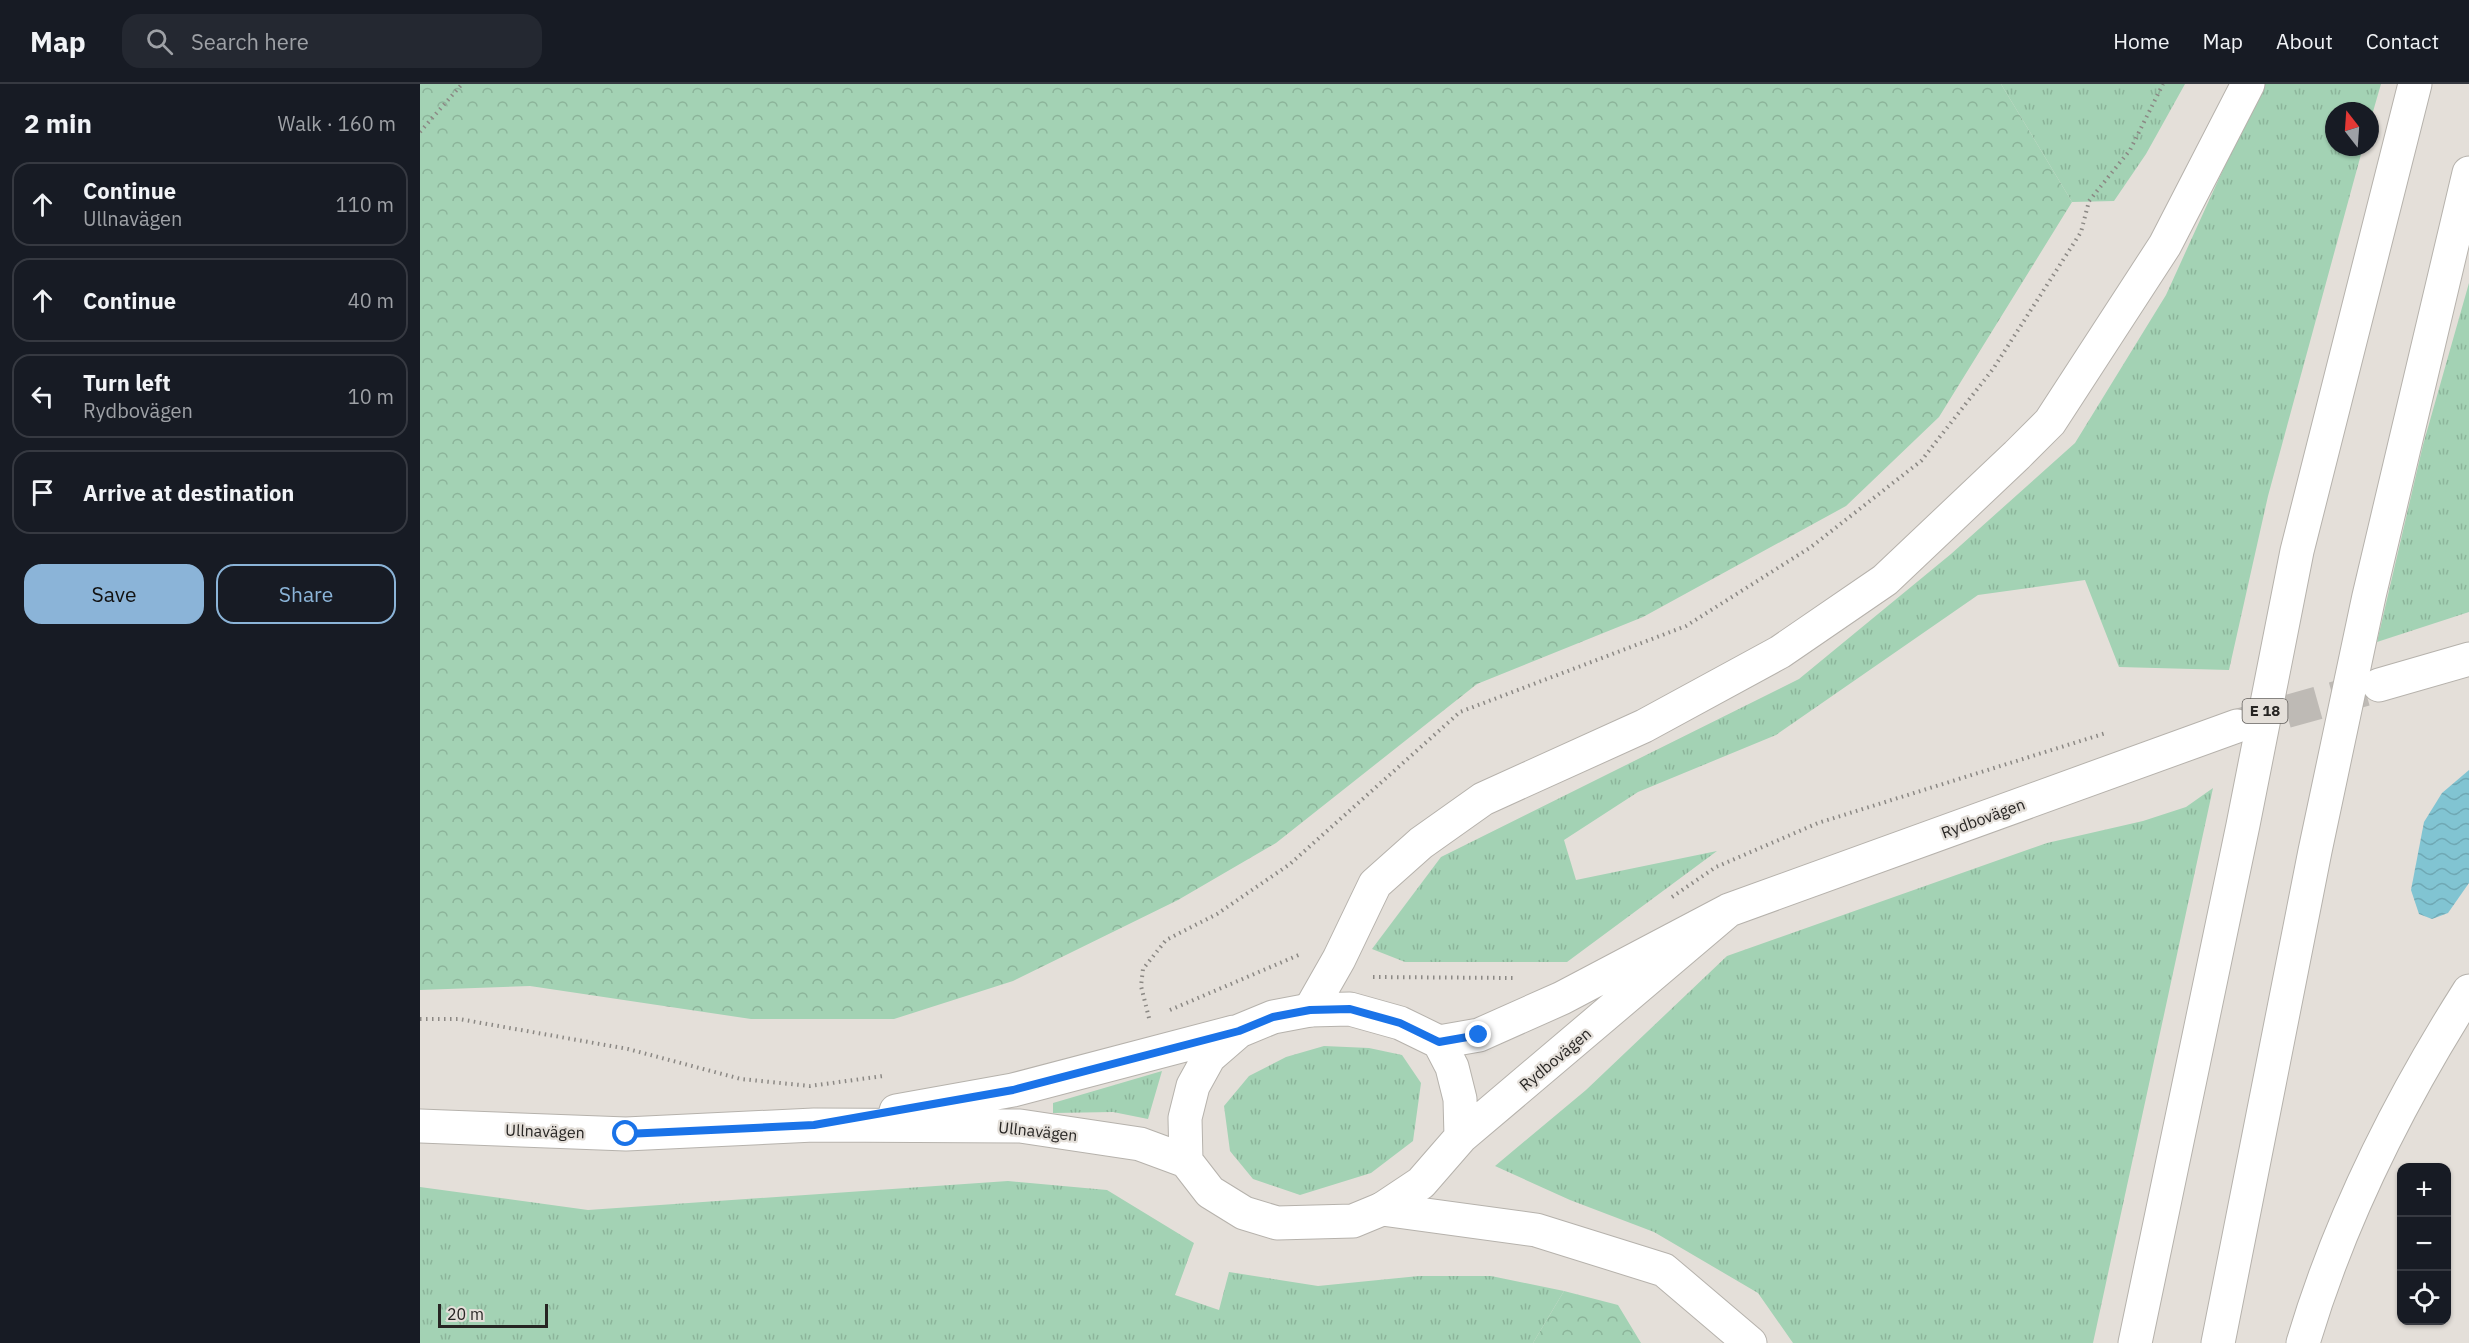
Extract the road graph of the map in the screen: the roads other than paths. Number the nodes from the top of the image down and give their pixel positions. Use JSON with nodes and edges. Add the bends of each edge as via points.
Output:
{"nodes":[{"id":1,"x":2248,"y":84,"type":"edge"},
{"id":2,"x":2415,"y":84,"type":"edge"},
{"id":3,"x":2469,"y":172,"type":"edge"},
{"id":4,"x":2469,"y":659,"type":"edge"},
{"id":5,"x":2379,"y":686,"type":"tunnel mouth"},
{"id":6,"x":2237,"y":726,"type":"tunnel mouth"},
{"id":7,"x":1730,"y":910,"type":"junction"},
{"id":8,"x":2469,"y":991,"type":"edge"},
{"id":9,"x":1310,"y":1010,"type":"junction"},
{"id":10,"x":1239,"y":1031,"type":"junction"},
{"id":11,"x":1439,"y":1042,"type":"junction"},
{"id":12,"x":814,"y":1125,"type":"junction"},
{"id":13,"x":420,"y":1126,"type":"edge"},
{"id":14,"x":1461,"y":1137,"type":"junction"},
{"id":15,"x":1186,"y":1161,"type":"junction"},
{"id":16,"x":1382,"y":1209,"type":"junction"},
{"id":17,"x":1750,"y":1343,"type":"edge"},
{"id":18,"x":2135,"y":1343,"type":"edge"},
{"id":19,"x":2218,"y":1343,"type":"edge"},
{"id":20,"x":2303,"y":1343,"type":"edge"}],
"edges":[{"from":1,"to":9,"type":"main road","via":[[2165,245],[2050,422],[1885,580],[1780,652],[1644,726],[1474,805],[1421,843],[1375,884]]},
{"from":2,"to":18,"type":"main road","number":"E 18","via":[[2297,550]]},
{"from":3,"to":19,"type":"main road","via":[[2369,596]]},
{"from":4,"to":5,"type":"main road"},
{"from":6,"to":7,"type":"main road","name":"Rydbovägen"},
{"from":7,"to":11,"type":"main road","name":"Rydbovägen","via":[[1531,1012],[1479,1035]]},
{"from":7,"to":14,"type":"main road","name":"Rydbovägen"},
{"from":8,"to":20,"type":"main road","via":[[2363,1179]]},
{"from":9,"to":10,"type":"main road","via":[[1273,1017]]},
{"from":9,"to":11,"type":"main road","via":[[1350,1009],[1400,1023]]},
{"from":10,"to":12,"type":"main road","name":"Ullnavägen","via":[[1013,1090]]},
{"from":10,"to":15,"type":"main road","via":[[1209,1056],[1193,1086],[1185,1118]]},
{"from":11,"to":14,"type":"main road","via":[[1457,1088]]},
{"from":12,"to":13,"type":"main road","name":"Ullnavägen","via":[[626,1134]]},
{"from":12,"to":15,"type":"main road","name":"Ullnavägen","via":[[1020,1126],[1140,1144]]},
{"from":14,"to":16,"type":"main road","name":"Rydbovägen","via":[[1421,1183]]},
{"from":15,"to":16,"type":"main road","name":"Rydbovägen","via":[[1210,1192],[1244,1213],[1277,1223],[1353,1221]]},
{"from":16,"to":17,"type":"main road","via":[[1536,1230],[1664,1270]]}]}
